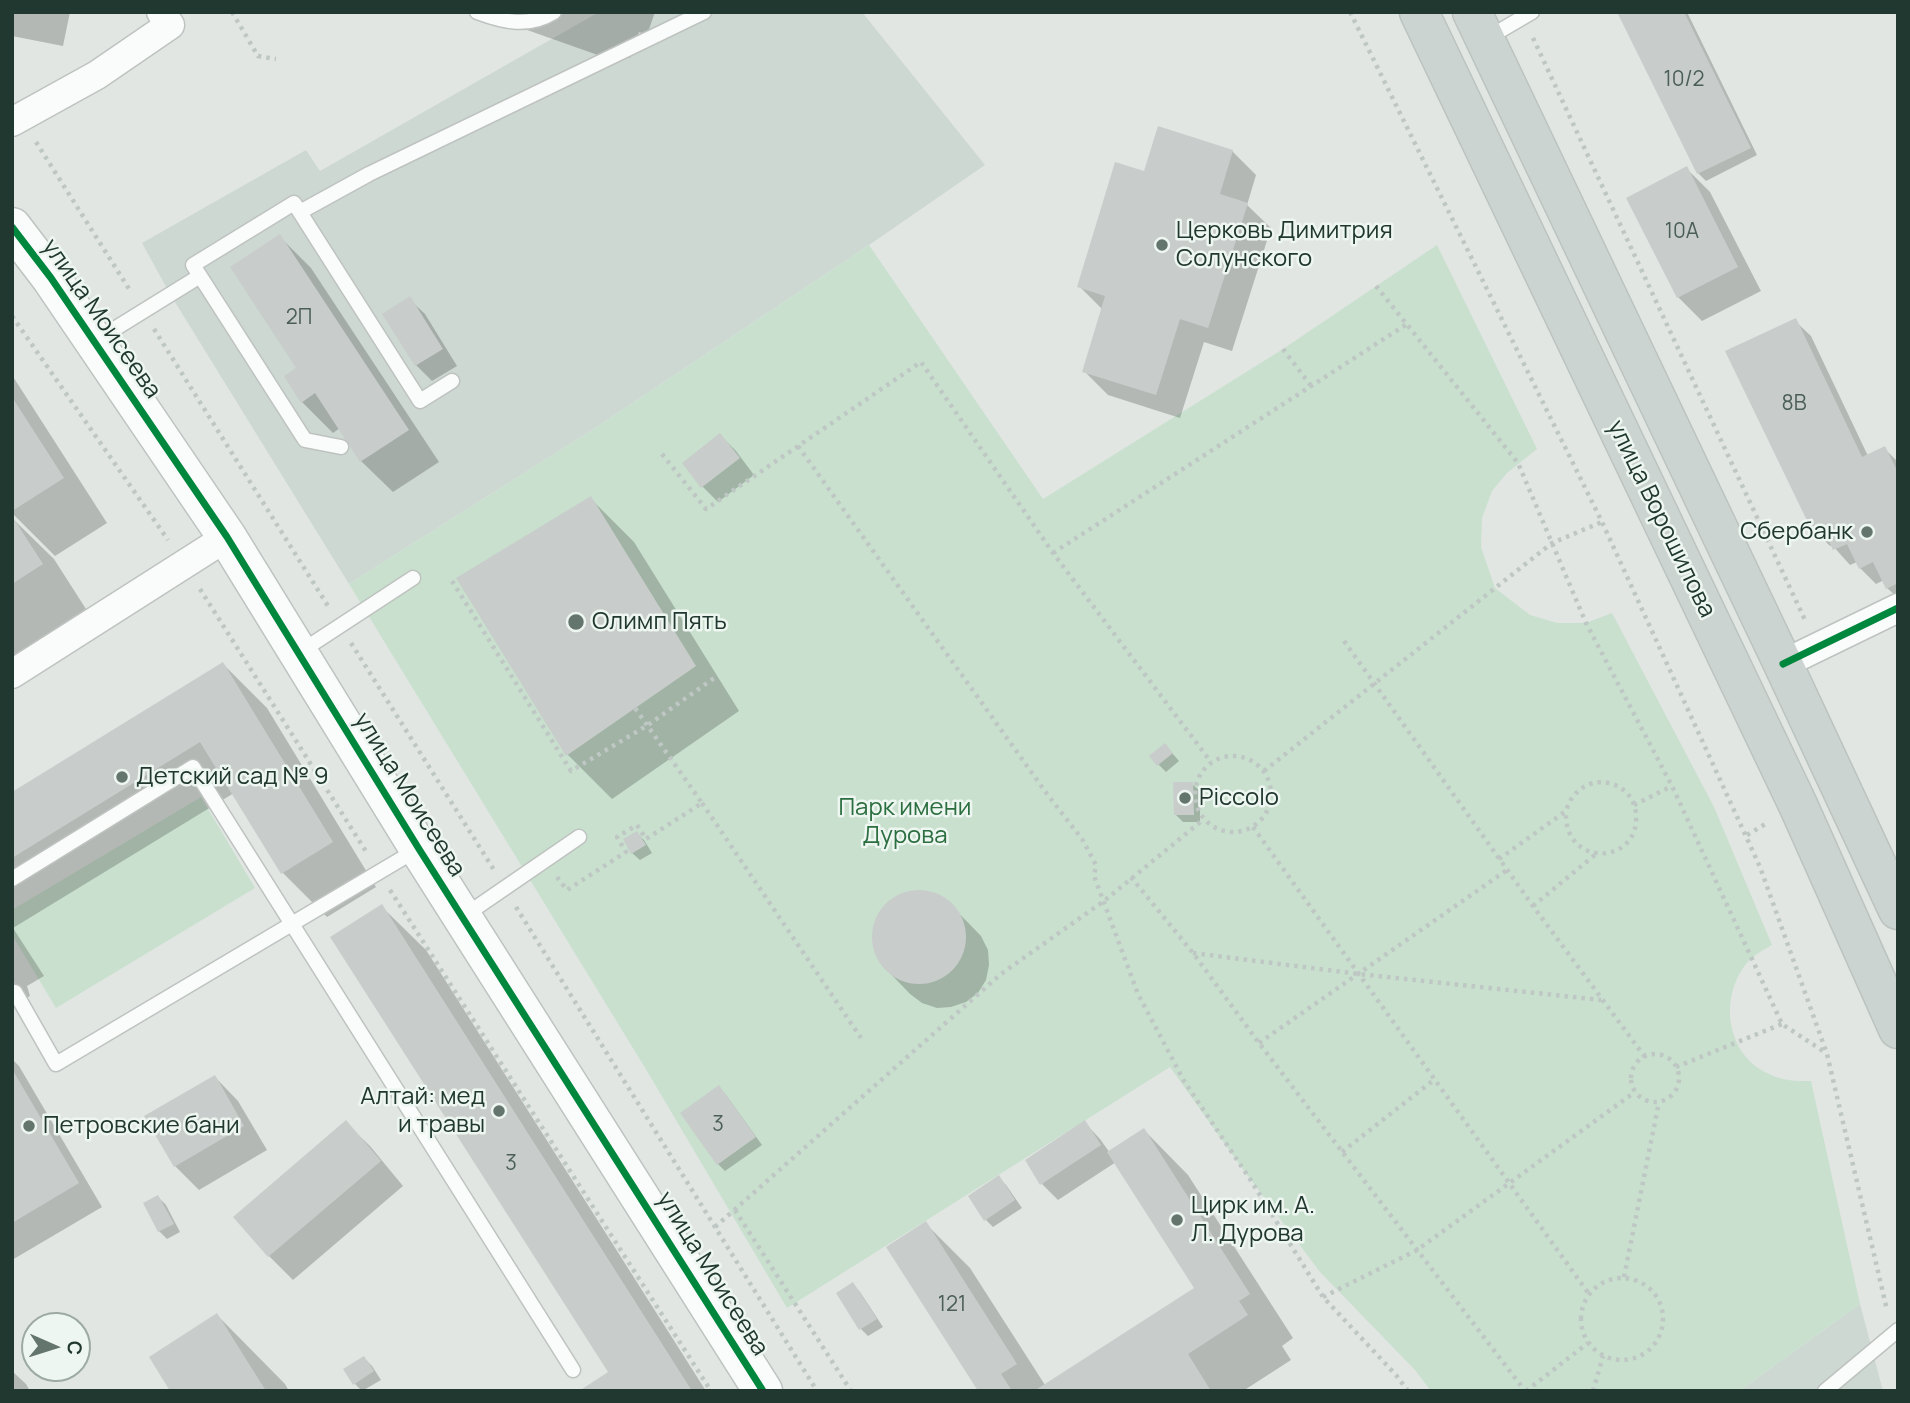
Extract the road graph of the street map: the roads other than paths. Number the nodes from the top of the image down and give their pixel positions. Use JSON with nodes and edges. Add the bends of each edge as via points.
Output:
{"nodes":[{"id":1,"x":161,"y":12,"type":"edge"},
{"id":2,"x":478,"y":12,"type":"edge"},
{"id":3,"x":554,"y":12,"type":"edge"},
{"id":4,"x":704,"y":12,"type":"edge"},
{"id":5,"x":1419,"y":12,"type":"edge"},
{"id":6,"x":1528,"y":15,"type":"edge"},
{"id":7,"x":1479,"y":26,"type":"edge"},
{"id":8,"x":16,"y":120,"type":"edge"},
{"id":9,"x":300,"y":212,"type":"junction"},
{"id":10,"x":12,"y":227,"type":"edge"},
{"id":11,"x":200,"y":276,"type":"junction"},
{"id":12,"x":94,"y":342,"type":"junction"},
{"id":13,"x":452,"y":381,"type":"dead end"},
{"id":14,"x":341,"y":447,"type":"dead end"},
{"id":15,"x":227,"y":537,"type":"junction"},
{"id":16,"x":413,"y":578,"type":"dead end"},
{"id":17,"x":1898,"y":608,"type":"edge"},
{"id":18,"x":298,"y":653,"type":"junction"},
{"id":19,"x":1783,"y":664,"type":"junction"},
{"id":20,"x":12,"y":674,"type":"edge"},
{"id":21,"x":579,"y":837,"type":"dead end"},
{"id":22,"x":419,"y":849,"type":"junction"},
{"id":23,"x":12,"y":879,"type":"edge"},
{"id":24,"x":1898,"y":911,"type":"edge"},
{"id":25,"x":462,"y":916,"type":"junction"},
{"id":26,"x":291,"y":925,"type":"junction"},
{"id":27,"x":12,"y":994,"type":"edge"},
{"id":28,"x":1897,"y":1030,"type":"edge"},
{"id":29,"x":1895,"y":1332,"type":"edge"},
{"id":30,"x":573,"y":1370,"type":"dead end"},
{"id":31,"x":764,"y":1391,"type":"edge"},
{"id":32,"x":1825,"y":1391,"type":"edge"}],
"edges":[{"from":1,"to":8,"type":"street","via":[[170,25],[97,75]]},
{"from":2,"to":3,"type":"lane","via":[[515,23]]},
{"from":4,"to":9,"type":"lane"},
{"from":5,"to":28,"type":"main road","name":"улица Ворошилова","via":[[1798,805]]},
{"from":6,"to":7,"type":"lane"},
{"from":7,"to":19,"type":"main road","name":"улица Ворошилова"},
{"from":9,"to":11,"type":"lane","via":[[294,203],[192,265]]},
{"from":9,"to":13,"type":"lane","via":[[420,401]]},
{"from":10,"to":12,"type":"street","name":"улица Моисеева"},
{"from":11,"to":12,"type":"lane"},
{"from":11,"to":14,"type":"lane","via":[[305,440]]},
{"from":12,"to":15,"type":"street","name":"улица Моисеева"},
{"from":15,"to":18,"type":"street","name":"улица Моисеева"},
{"from":15,"to":20,"type":"street"},
{"from":16,"to":18,"type":"lane"},
{"from":17,"to":19,"type":"street"},
{"from":18,"to":22,"type":"street","name":"улица Моисеева"},
{"from":19,"to":24,"type":"main road","name":"улица Ворошилова"},
{"from":21,"to":25,"type":"lane"},
{"from":22,"to":25,"type":"street","name":"улица Моисеева"},
{"from":22,"to":26,"type":"lane"},
{"from":23,"to":26,"type":"lane","via":[[193,767]]},
{"from":25,"to":31,"type":"street","name":"улица Моисеева"},
{"from":26,"to":27,"type":"lane","via":[[56,1064],[15,992]]},
{"from":26,"to":30,"type":"lane"},
{"from":29,"to":32,"type":"lane"}]}
